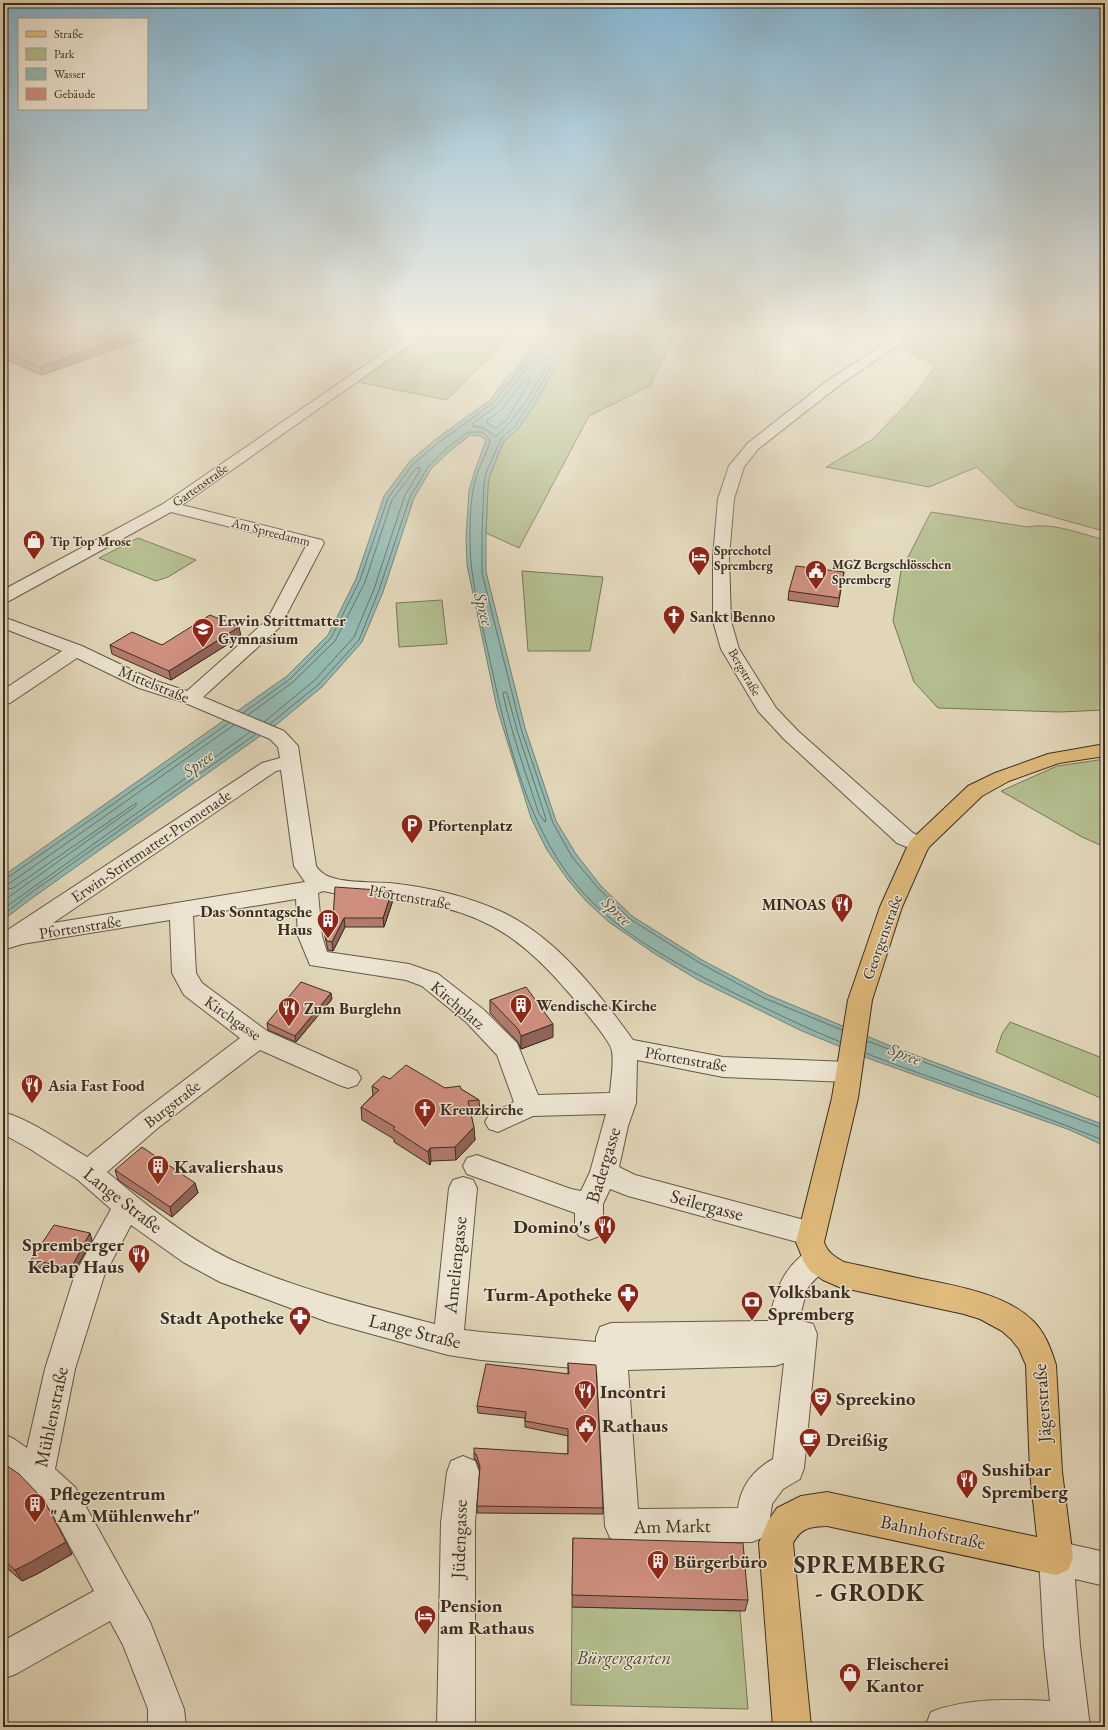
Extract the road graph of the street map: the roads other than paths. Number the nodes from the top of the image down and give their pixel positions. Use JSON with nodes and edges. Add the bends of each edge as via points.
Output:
{"nodes":[{"id":1,"x":309,"y":410,"type":"edge"},
{"id":2,"x":799,"y":410,"type":"edge"},
{"id":3,"x":169,"y":507,"type":"junction"},
{"id":4,"x":3,"y":597,"type":"edge"},
{"id":5,"x":3,"y":622,"type":"edge"},
{"id":6,"x":76,"y":650,"type":"junction"},
{"id":7,"x":190,"y":698,"type":"junction"},
{"id":8,"x":3,"y":699,"type":"edge"},
{"id":9,"x":1105,"y":750,"type":"edge"},
{"id":10,"x":291,"y":761,"type":"junction"},
{"id":11,"x":919,"y":844,"type":"junction"},
{"id":12,"x":314,"y":886,"type":"junction"},
{"id":13,"x":181,"y":910,"type":"junction"},
{"id":14,"x":8,"y":940,"type":"edge"},
{"id":15,"x":258,"y":1038,"type":"junction"},
{"id":16,"x":625,"y":1048,"type":"junction"},
{"id":17,"x":849,"y":1067,"type":"junction"},
{"id":18,"x":348,"y":1078,"type":"dead end"},
{"id":19,"x":623,"y":1103,"type":"junction"},
{"id":20,"x":529,"y":1106,"type":"junction"},
{"id":21,"x":3,"y":1122,"type":"edge"},
{"id":22,"x":498,"y":1122,"type":"dead end"},
{"id":23,"x":88,"y":1172,"type":"junction"},
{"id":24,"x":604,"y":1172,"type":"junction"},
{"id":25,"x":470,"y":1177,"type":"joint"},
{"id":26,"x":127,"y":1206,"type":"junction"},
{"id":27,"x":813,"y":1245,"type":"junction"},
{"id":28,"x":780,"y":1334,"type":"junction"},
{"id":29,"x":448,"y":1341,"type":"junction"},
{"id":30,"x":601,"y":1356,"type":"junction"},
{"id":31,"x":3,"y":1450,"type":"edge"},
{"id":32,"x":462,"y":1472,"type":"dead end"},
{"id":33,"x":38,"y":1474,"type":"junction"},
{"id":34,"x":1056,"y":1558,"type":"junction"},
{"id":35,"x":1105,"y":1569,"type":"edge"},
{"id":36,"x":118,"y":1598,"type":"junction"},
{"id":37,"x":3,"y":1661,"type":"edge"},
{"id":38,"x":1071,"y":1724,"type":"edge"},
{"id":39,"x":167,"y":1727,"type":"edge"},
{"id":40,"x":456,"y":1727,"type":"edge"},
{"id":41,"x":792,"y":1727,"type":"edge"},
{"id":42,"x":944,"y":1727,"type":"edge"}],
"edges":[{"from":1,"to":3,"type":"street","name":"Gartenstraße"},
{"from":2,"to":11,"type":"street","name":"Bergstraße","via":[[753,446],[736,466],[726,500],[721,557],[722,621],[730,649],[768,712],[905,838]]},
{"from":3,"to":4,"type":"street","name":"Gartenstraße"},
{"from":3,"to":7,"type":"street","name":"Am Spreedamm","via":[[316,543],[274,623]]},
{"from":5,"to":6,"type":"street","name":"Mittelstraße"},
{"from":6,"to":7,"type":"street","name":"Mittelstraße","via":[[146,684]]},
{"from":6,"to":8,"type":"street"},
{"from":7,"to":10,"type":"street","name":"Mittelstraße","via":[[277,735],[288,746]]},
{"from":9,"to":11,"type":"main road","name":"Georgenstraße","via":[[1055,758],[1002,777],[975,791]]},
{"from":10,"to":12,"type":"street","via":[[305,866]]},
{"from":10,"to":14,"type":"street","name":"Erwin-Strittmatter-Promenade","via":[[269,767]]},
{"from":11,"to":17,"type":"main road","name":"Georgenstraße","via":[[892,907],[860,1000]]},
{"from":12,"to":13,"type":"street","name":"Pfortenstraße"},
{"from":12,"to":16,"type":"street","name":"Pfortenstraße","via":[[426,896],[479,911],[501,921],[536,945],[561,969]]},
{"from":12,"to":20,"type":"street","name":"Kirchplatz","via":[[310,936],[318,959],[409,972],[430,980],[474,1016],[508,1050]]},
{"from":13,"to":14,"type":"street","name":"Pfortenstraße"},
{"from":13,"to":15,"type":"street","name":"Kirchgasse","via":[[184,973],[194,989]]},
{"from":15,"to":18,"type":"street","name":"Kirchgasse"},
{"from":15,"to":23,"type":"street","name":"Burgstraße","via":[[150,1120]]},
{"from":16,"to":17,"type":"street","name":"Pfortenstraße","via":[[723,1067]]},
{"from":16,"to":19,"type":"street","name":"Badergasse"},
{"from":17,"to":27,"type":"main road","name":"Georgenstraße","via":[[845,1098]]},
{"from":19,"to":20,"type":"street","name":"Badergasse"},
{"from":19,"to":24,"type":"street","name":"Badergasse"},
{"from":20,"to":22,"type":"street","name":"Badergasse"},
{"from":21,"to":23,"type":"street","name":"Lange Straße"},
{"from":23,"to":26,"type":"street","name":"Lange Straße"},
{"from":24,"to":25,"type":"street","name":"Badergasse","via":[[589,1216],[570,1200]]},
{"from":24,"to":27,"type":"street","name":"Seilergasse","via":[[628,1185]]},
{"from":25,"to":29,"type":"street","name":"Ameliengasse"},
{"from":26,"to":29,"type":"street","name":"Lange Straße","via":[[192,1253],[230,1273],[328,1308]]},
{"from":26,"to":33,"type":"street","name":"Mühlenstraße","via":[[90,1274],[60,1369]]},
{"from":27,"to":28,"type":"street","via":[[793,1286]]},
{"from":27,"to":34,"type":"main road","name":"Jägerstraße","via":[[826,1268],[840,1274],[983,1306],[1011,1320],[1032,1340],[1041,1365],[1046,1472]]},
{"from":28,"to":30,"type":"street","name":"Am Markt","via":[[611,1337]]},
{"from":28,"to":30,"type":"street","name":"Am Markt","via":[[802,1334],[788,1468],[771,1478],[756,1498],[752,1525],[622,1526]]},
{"from":29,"to":30,"type":"street","name":"Lange Straße"},
{"from":31,"to":33,"type":"street"},
{"from":32,"to":40,"type":"street","name":"Jüdengasse","via":[[458,1523]]},
{"from":33,"to":36,"type":"street","name":"Mühlenstraße","via":[[63,1499]]},
{"from":34,"to":35,"type":"street","name":"Bahnhofstraße"},
{"from":34,"to":38,"type":"street","name":"Jägerstraße"},
{"from":34,"to":41,"type":"main road","name":"Bahnhofstraße","via":[[827,1509],[812,1510],[786,1529]]},
{"from":36,"to":37,"type":"street"},
{"from":36,"to":39,"type":"street","name":"Mühlenstraße","via":[[137,1635],[166,1709]]},
{"from":38,"to":42,"type":"street","name":"Jägerstraße","via":[[1007,1717]]}]}
